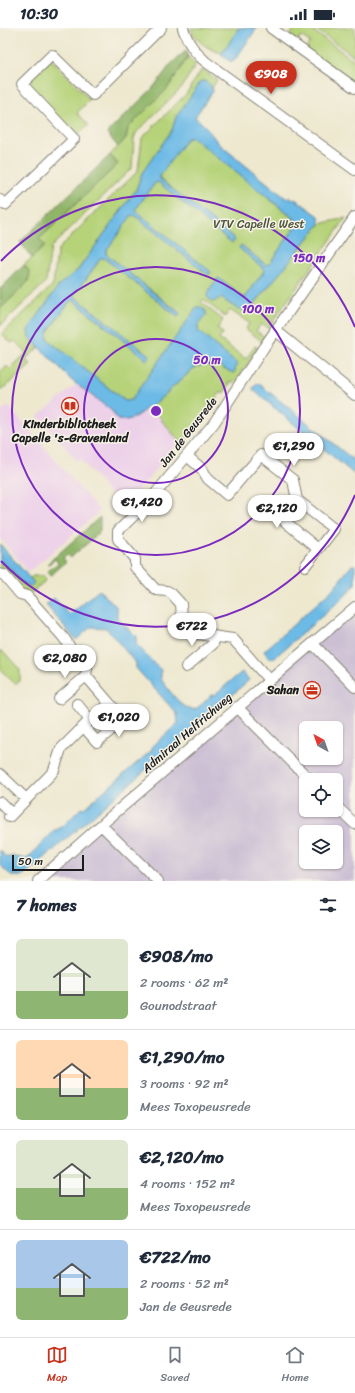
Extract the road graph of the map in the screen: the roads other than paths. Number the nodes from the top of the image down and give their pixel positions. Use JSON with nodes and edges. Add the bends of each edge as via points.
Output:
{"nodes":[{"id":1,"x":161,"y":28,"type":"edge"},
{"id":2,"x":184,"y":28,"type":"edge"},
{"id":3,"x":271,"y":28,"type":"edge"},
{"id":4,"x":355,"y":88,"type":"edge"},
{"id":5,"x":354,"y":166,"type":"edge"},
{"id":6,"x":0,"y":200,"type":"edge"},
{"id":7,"x":355,"y":217,"type":"edge"},
{"id":8,"x":276,"y":330,"type":"junction"},
{"id":9,"x":355,"y":395,"type":"edge"},
{"id":10,"x":187,"y":456,"type":"junction"},
{"id":11,"x":298,"y":500,"type":"junction"},
{"id":12,"x":318,"y":549,"type":"junction"},
{"id":13,"x":305,"y":566,"type":"dead end"},
{"id":14,"x":0,"y":574,"type":"edge"},
{"id":15,"x":355,"y":607,"type":"edge"},
{"id":16,"x":215,"y":636,"type":"junction"},
{"id":17,"x":313,"y":644,"type":"junction"},
{"id":18,"x":186,"y":667,"type":"dead end"},
{"id":19,"x":86,"y":676,"type":"junction"},
{"id":20,"x":269,"y":680,"type":"junction"},
{"id":21,"x":355,"y":687,"type":"edge"},
{"id":22,"x":58,"y":699,"type":"dead end"},
{"id":23,"x":77,"y":704,"type":"dead end"},
{"id":24,"x":110,"y":704,"type":"junction"},
{"id":25,"x":237,"y":707,"type":"junction"},
{"id":26,"x":87,"y":723,"type":"junction"},
{"id":27,"x":303,"y":773,"type":"edge"},
{"id":28,"x":0,"y":774,"type":"edge"},
{"id":29,"x":26,"y":799,"type":"junction"},
{"id":30,"x":0,"y":802,"type":"edge"},
{"id":31,"x":343,"y":813,"type":"edge"},
{"id":32,"x":355,"y":824,"type":"edge"},
{"id":33,"x":101,"y":825,"type":"junction"},
{"id":34,"x":38,"y":881,"type":"edge"},
{"id":35,"x":158,"y":881,"type":"edge"}],
"edges":[{"from":1,"to":6,"type":"street","via":[[93,95],[52,55],[22,84],[74,139],[5,205]]},
{"from":2,"to":5,"type":"street","via":[[197,55]]},
{"from":3,"to":4,"type":"street"},
{"from":7,"to":8,"type":"street","name":"Jan de Geusrede"},
{"from":8,"to":9,"type":"street"},
{"from":8,"to":10,"type":"street","name":"Jan de Geusrede","via":[[214,423]]},
{"from":10,"to":11,"type":"street","via":[[227,495],[261,455],[293,480]]},
{"from":10,"to":16,"type":"street","name":"Jan de Geusrede","via":[[151,499],[118,531],[118,539],[135,559],[135,567],[153,588],[169,592],[181,604],[182,617],[197,634]]},
{"from":11,"to":12,"type":"street","via":[[282,519]]},
{"from":11,"to":12,"type":"street","via":[[334,529]]},
{"from":12,"to":13,"type":"street"},
{"from":14,"to":19,"type":"street","via":[[4,575],[20,594],[27,596],[64,638],[87,668]]},
{"from":15,"to":17,"type":"street","name":"Admiraal Helfrichweg"},
{"from":16,"to":18,"type":"street","via":[[213,644]]},
{"from":16,"to":20,"type":"street","name":"Jan de Geusrede","via":[[235,640]]},
{"from":17,"to":20,"type":"street","name":"Admiraal Helfrichweg"},
{"from":17,"to":21,"type":"street"},
{"from":19,"to":22,"type":"street"},
{"from":19,"to":24,"type":"street"},
{"from":20,"to":25,"type":"street","name":"Admiraal Helfrichweg"},
{"from":23,"to":26,"type":"street"},
{"from":24,"to":26,"type":"street"},
{"from":24,"to":26,"type":"street","via":[[124,719],[97,742]]},
{"from":25,"to":27,"type":"street"},
{"from":25,"to":33,"type":"street","name":"Admiraal Helfrichweg"},
{"from":26,"to":29,"type":"street","via":[[61,749],[54,770]]},
{"from":28,"to":29,"type":"street"},
{"from":29,"to":30,"type":"street","via":[[10,815]]},
{"from":31,"to":32,"type":"street"},
{"from":33,"to":34,"type":"street","name":"Admiraal Helfrichweg"},
{"from":33,"to":35,"type":"street"}]}
